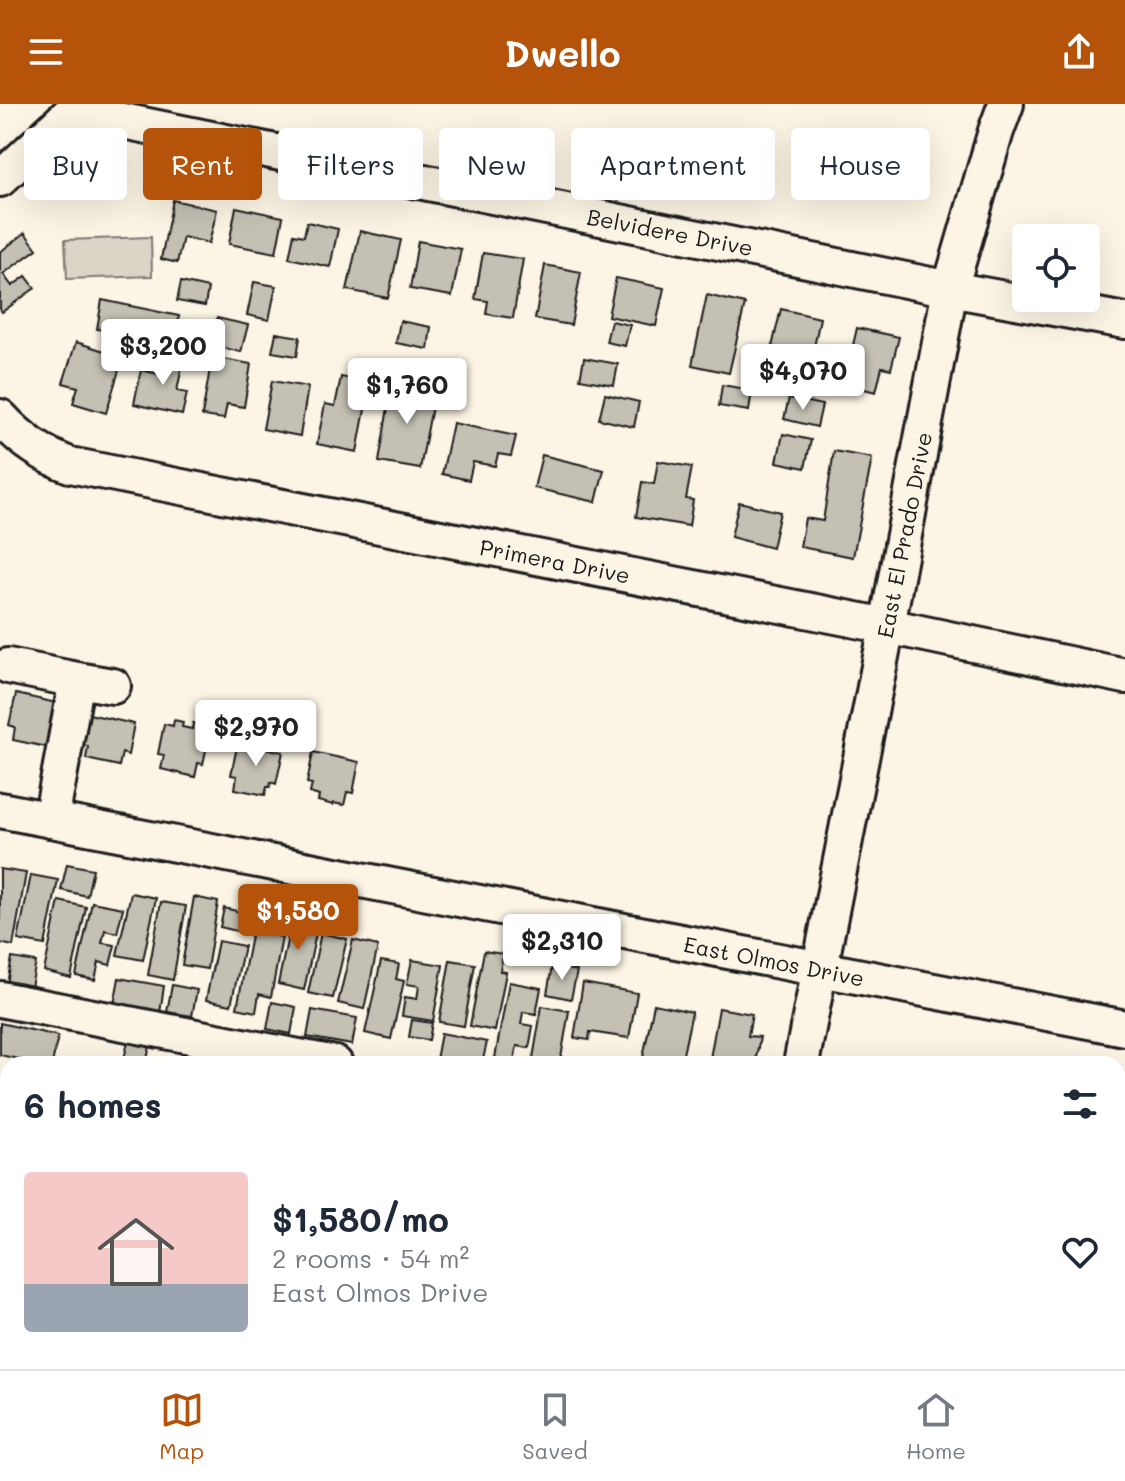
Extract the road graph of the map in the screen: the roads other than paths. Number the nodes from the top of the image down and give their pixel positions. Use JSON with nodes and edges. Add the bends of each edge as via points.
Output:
{"nodes":[{"id":1,"x":1006,"y":104,"type":"edge"},
{"id":2,"x":77,"y":108,"type":"edge"},
{"id":3,"x":0,"y":179,"type":"edge"},
{"id":4,"x":950,"y":289,"type":"junction"},
{"id":5,"x":1125,"y":321,"type":"edge"},
{"id":6,"x":0,"y":417,"type":"edge"},
{"id":7,"x":887,"y":626,"type":"junction"},
{"id":8,"x":8,"y":666,"type":"dead end"},
{"id":9,"x":1125,"y":676,"type":"edge"},
{"id":10,"x":77,"y":680,"type":"junction"},
{"id":11,"x":113,"y":686,"type":"dead end"},
{"id":12,"x":0,"y":810,"type":"edge"},
{"id":13,"x":51,"y":820,"type":"junction"},
{"id":14,"x":819,"y":969,"type":"junction"},
{"id":15,"x":0,"y":999,"type":"edge"},
{"id":16,"x":1125,"y":1028,"type":"edge"},
{"id":17,"x":294,"y":1056,"type":"edge"},
{"id":18,"x":803,"y":1056,"type":"edge"}],
"edges":[{"from":1,"to":4,"type":"street","name":"East El Prado Drive"},
{"from":2,"to":3,"type":"street"},
{"from":2,"to":4,"type":"street","name":"Belvidere Drive"},
{"from":4,"to":5,"type":"street","name":"Belvidere Drive"},
{"from":4,"to":7,"type":"street","name":"East El Prado Drive"},
{"from":6,"to":7,"type":"street","name":"Primera Drive","via":[[31,446],[70,465]]},
{"from":7,"to":9,"type":"street","name":"Primera Drive"},
{"from":7,"to":14,"type":"street","name":"East El Prado Drive"},
{"from":8,"to":10,"type":"street"},
{"from":10,"to":11,"type":"street"},
{"from":10,"to":13,"type":"street"},
{"from":12,"to":13,"type":"street","name":"East Olmos Drive"},
{"from":13,"to":14,"type":"street","name":"East Olmos Drive"},
{"from":14,"to":16,"type":"street","name":"East Olmos Drive"},
{"from":14,"to":18,"type":"street","name":"East El Prado Drive"},
{"from":15,"to":17,"type":"street"}]}
